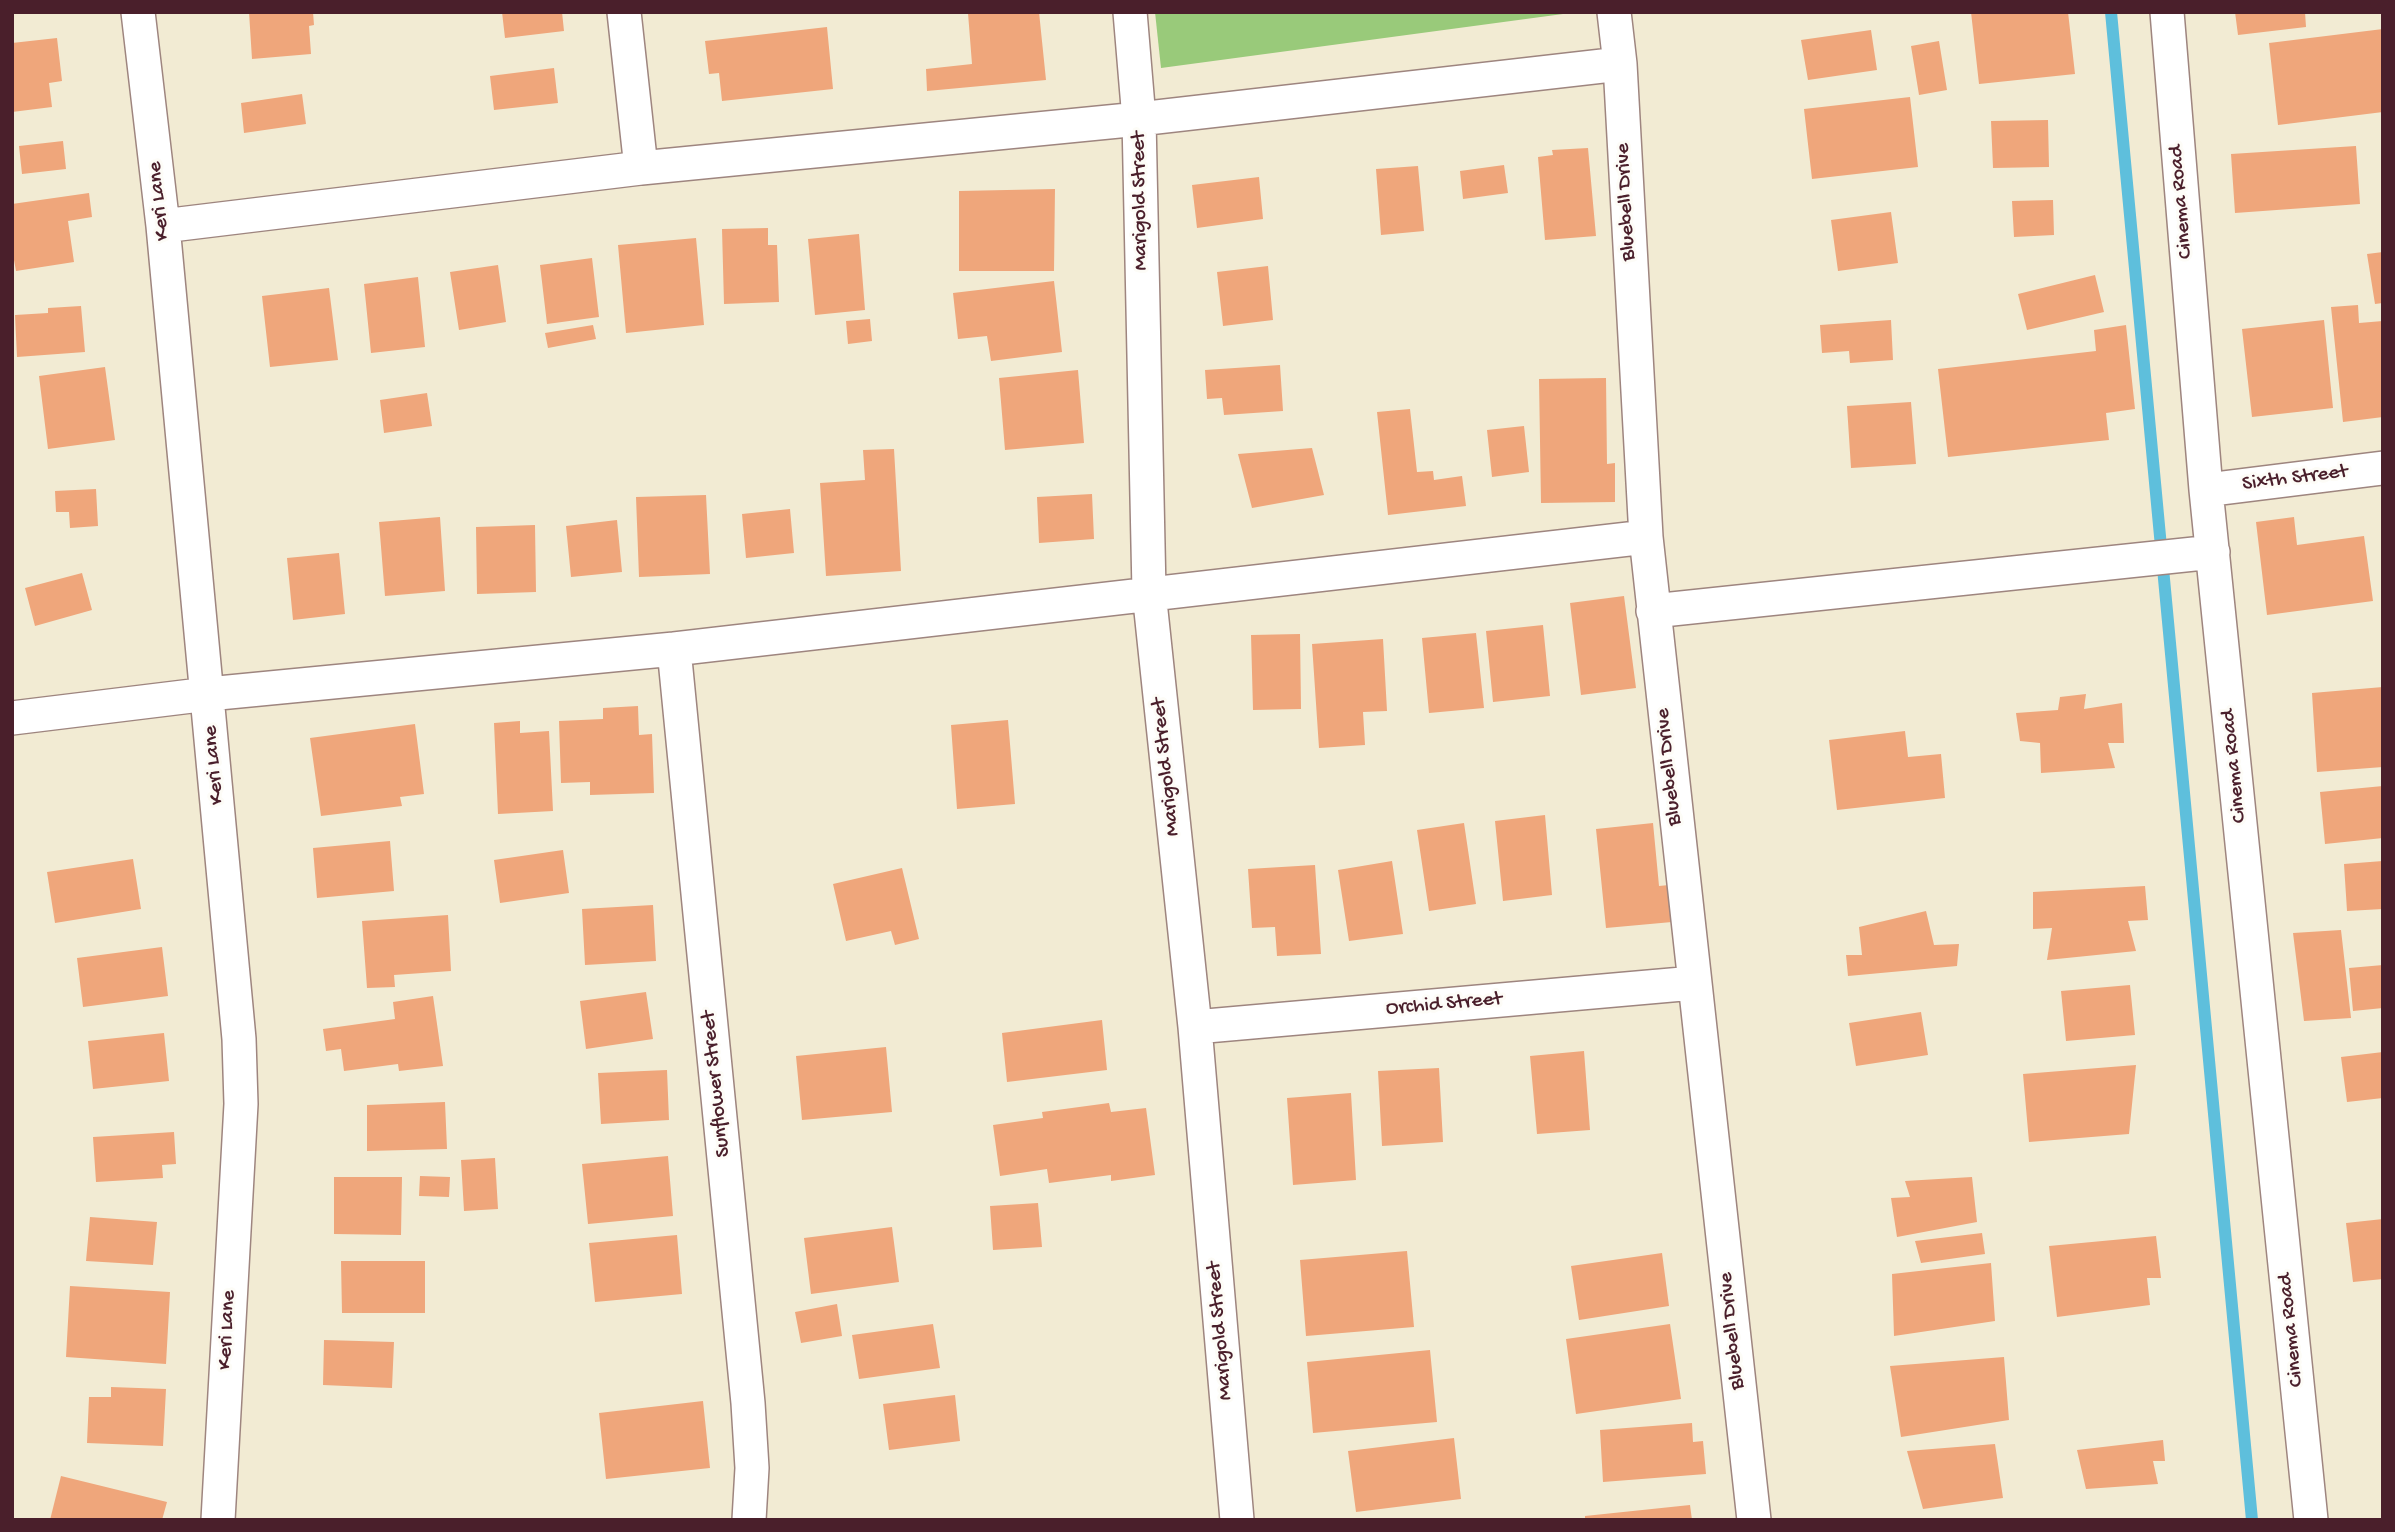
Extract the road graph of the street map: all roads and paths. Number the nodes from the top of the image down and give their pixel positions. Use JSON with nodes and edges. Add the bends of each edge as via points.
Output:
{"nodes":[{"id":1,"x":138,"y":12,"type":"edge"},
{"id":2,"x":624,"y":12,"type":"edge"},
{"id":3,"x":1129,"y":12,"type":"edge"},
{"id":4,"x":1614,"y":12,"type":"edge"},
{"id":5,"x":2167,"y":12,"type":"edge"},
{"id":6,"x":1619,"y":64,"type":"junction"},
{"id":7,"x":1139,"y":119,"type":"junction"},
{"id":8,"x":641,"y":168,"type":"junction"},
{"id":9,"x":163,"y":226,"type":"junction"},
{"id":10,"x":2383,"y":468,"type":"edge"},
{"id":11,"x":2206,"y":490,"type":"junction"},
{"id":12,"x":1646,"y":537,"type":"junction"},
{"id":13,"x":2213,"y":552,"type":"junction"},
{"id":14,"x":1149,"y":592,"type":"junction"},
{"id":15,"x":1653,"y":611,"type":"junction"},
{"id":16,"x":674,"y":649,"type":"junction"},
{"id":17,"x":208,"y":694,"type":"junction"},
{"id":18,"x":12,"y":718,"type":"edge"},
{"id":19,"x":1694,"y":983,"type":"junction"},
{"id":20,"x":1195,"y":1027,"type":"junction"},
{"id":21,"x":218,"y":1520,"type":"edge"},
{"id":22,"x":749,"y":1520,"type":"edge"},
{"id":23,"x":1237,"y":1520,"type":"edge"},
{"id":24,"x":1754,"y":1520,"type":"edge"},
{"id":25,"x":2311,"y":1520,"type":"edge"}],
"edges":[{"from":1,"to":9,"type":"street","name":"Keri Lane"},
{"from":2,"to":8,"type":"street"},
{"from":3,"to":7,"type":"street","name":"Marigold Street"},
{"from":4,"to":6,"type":"street","name":"Bluebell Drive"},
{"from":5,"to":11,"type":"street","name":"Cinema Road"},
{"from":6,"to":7,"type":"street"},
{"from":6,"to":12,"type":"street","name":"Bluebell Drive"},
{"from":7,"to":8,"type":"street"},
{"from":7,"to":14,"type":"street","name":"Marigold Street"},
{"from":8,"to":9,"type":"street"},
{"from":9,"to":17,"type":"street","name":"Keri Lane"},
{"from":10,"to":11,"type":"street","name":"Sixth Street"},
{"from":11,"to":13,"type":"street","name":"Cinema Road"},
{"from":12,"to":14,"type":"street"},
{"from":12,"to":15,"type":"street","name":"Bluebell Drive"},
{"from":13,"to":15,"type":"street"},
{"from":13,"to":25,"type":"street","name":"Cinema Road"},
{"from":14,"to":16,"type":"street"},
{"from":14,"to":20,"type":"street","name":"Marigold Street"},
{"from":15,"to":19,"type":"street","name":"Bluebell Drive"},
{"from":16,"to":17,"type":"street"},
{"from":16,"to":22,"type":"street","name":"Sunflower Street","via":[[748,1403]]},
{"from":17,"to":18,"type":"street"},
{"from":17,"to":21,"type":"street","name":"Keri Lane","via":[[241,1104]]},
{"from":19,"to":20,"type":"street","name":"Orchid Street"},
{"from":19,"to":24,"type":"street","name":"Bluebell Drive"},
{"from":20,"to":23,"type":"street","name":"Marigold Street"}]}
